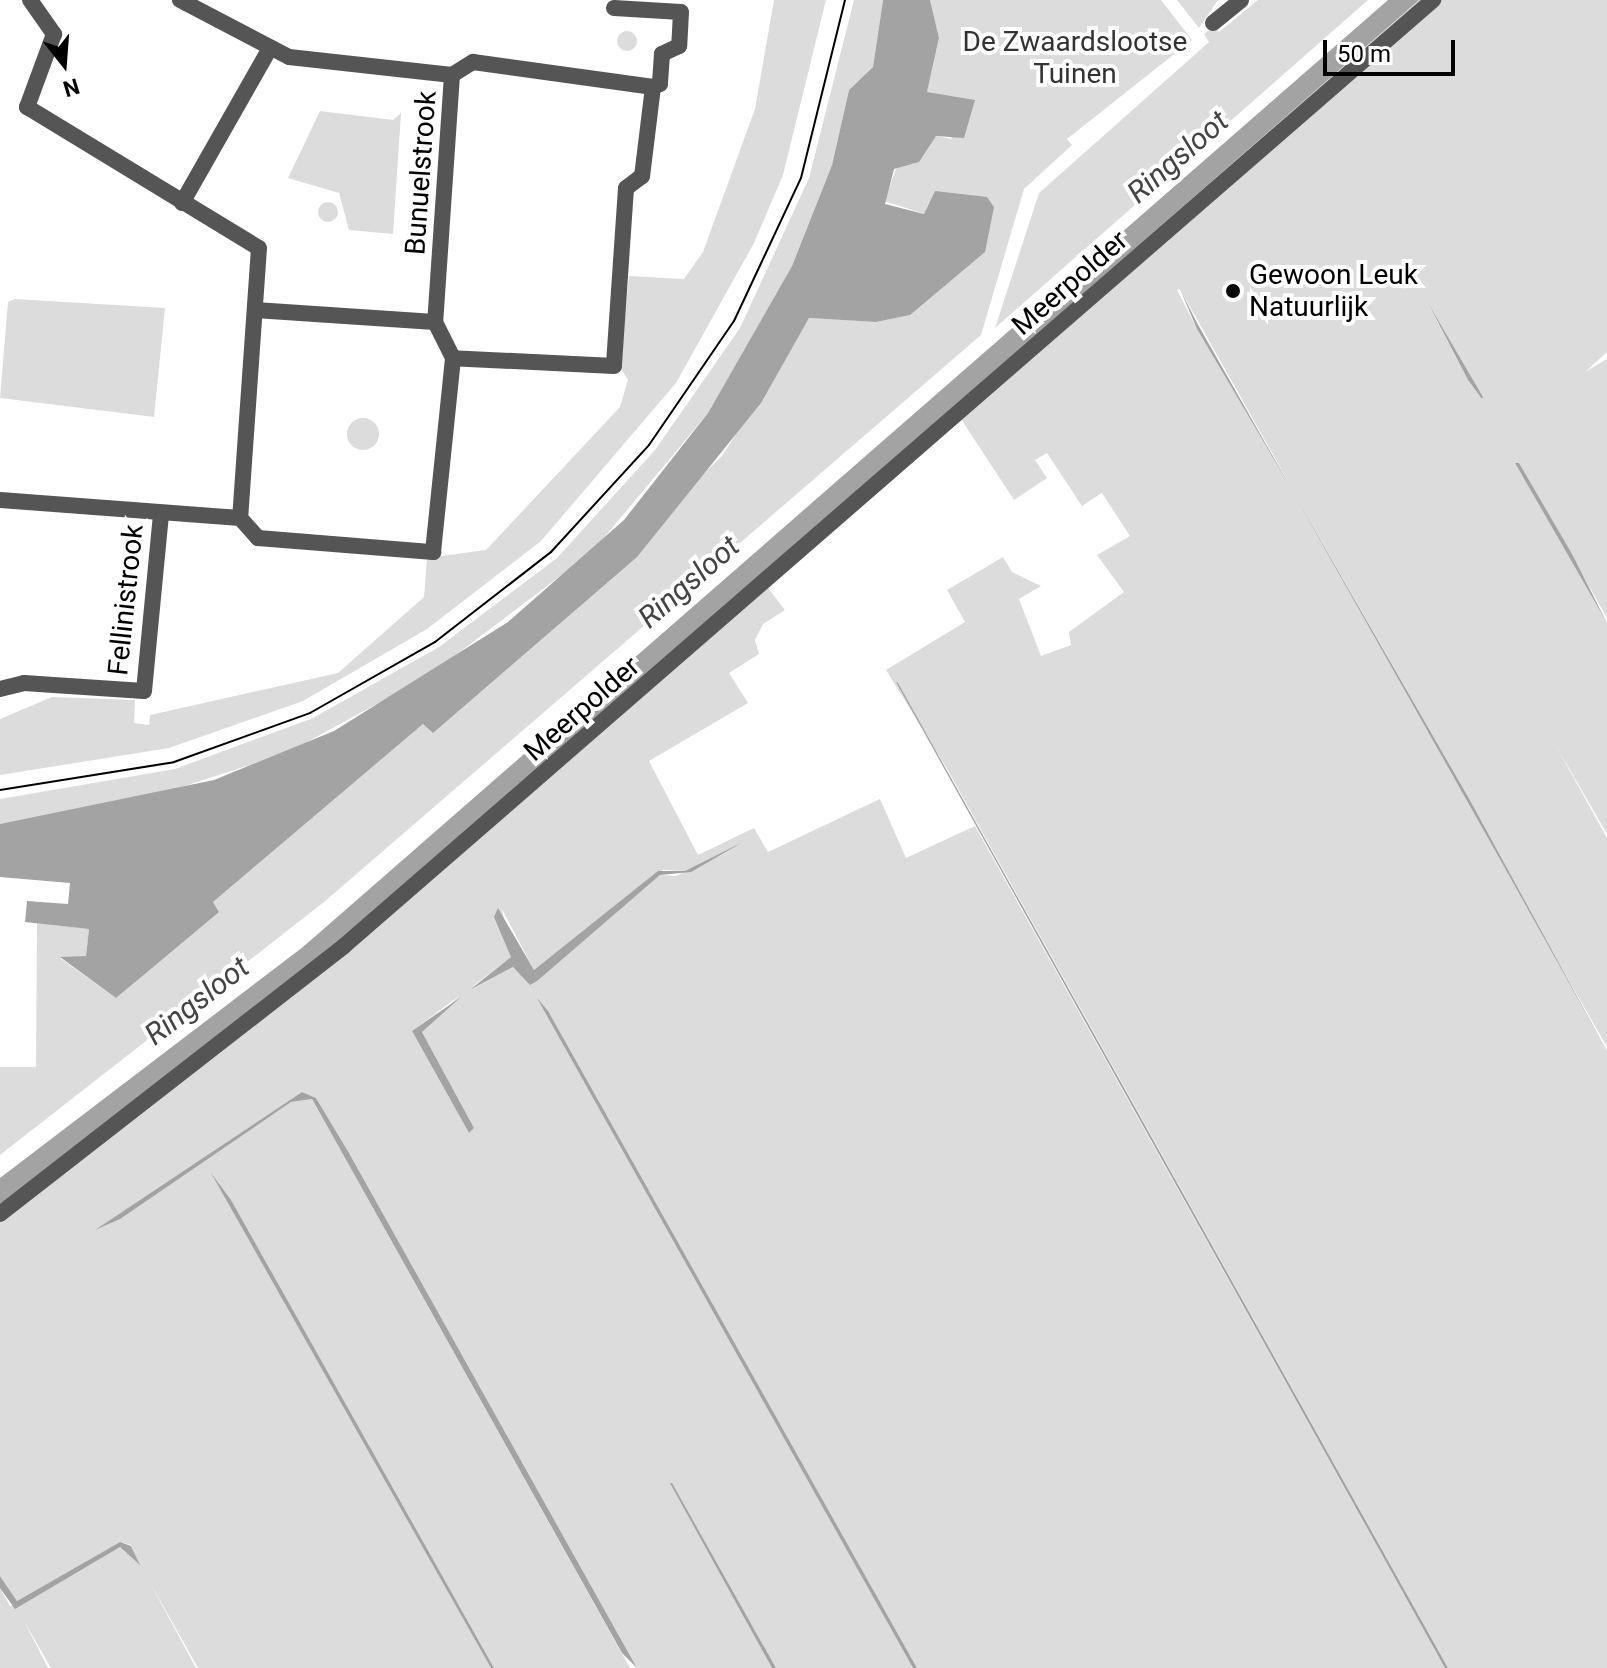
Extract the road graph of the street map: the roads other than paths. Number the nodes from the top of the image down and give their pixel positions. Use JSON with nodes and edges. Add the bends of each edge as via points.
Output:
{"nodes":[{"id":1,"x":30,"y":0,"type":"edge"},
{"id":2,"x":180,"y":0,"type":"edge"},
{"id":3,"x":1241,"y":0,"type":"edge"},
{"id":4,"x":1433,"y":0,"type":"edge"},
{"id":5,"x":614,"y":8,"type":"dead end"},
{"id":6,"x":1213,"y":23,"type":"dead end"},
{"id":7,"x":270,"y":48,"type":"junction"},
{"id":8,"x":452,"y":75,"type":"junction"},
{"id":9,"x":653,"y":87,"type":"junction"},
{"id":10,"x":182,"y":203,"type":"junction"},
{"id":11,"x":255,"y":310,"type":"junction"},
{"id":12,"x":435,"y":322,"type":"junction"},
{"id":13,"x":453,"y":358,"type":"junction"},
{"id":14,"x":0,"y":502,"type":"edge"},
{"id":15,"x":161,"y":514,"type":"junction"},
{"id":16,"x":240,"y":518,"type":"junction"},
{"id":17,"x":0,"y":689,"type":"edge"},
{"id":18,"x":0,"y":1214,"type":"edge"}],
"edges":[{"from":1,"to":10,"type":"street","via":[[54,34],[27,107]]},
{"from":2,"to":7,"type":"street","name":"Bunuelstrook"},
{"from":3,"to":6,"type":"street"},
{"from":4,"to":18,"type":"street","name":"Meerpolder","via":[[344,946]]},
{"from":5,"to":9,"type":"street","via":[[681,12],[679,46],[662,54],[660,84]]},
{"from":7,"to":8,"type":"street","name":"Bunuelstrook","via":[[289,57]]},
{"from":7,"to":10,"type":"street"},
{"from":8,"to":9,"type":"street","via":[[473,62]]},
{"from":8,"to":12,"type":"street","name":"Bunuelstrook"},
{"from":9,"to":13,"type":"street","via":[[642,176],[626,188],[614,366]]},
{"from":10,"to":11,"type":"street","via":[[259,248]]},
{"from":11,"to":12,"type":"street"},
{"from":11,"to":16,"type":"street"},
{"from":12,"to":13,"type":"street"},
{"from":13,"to":16,"type":"street","via":[[433,552],[258,538]]},
{"from":14,"to":15,"type":"street"},
{"from":15,"to":16,"type":"street"},
{"from":15,"to":17,"type":"street","name":"Fellinistrook","via":[[143,696],[24,683]]}]}
